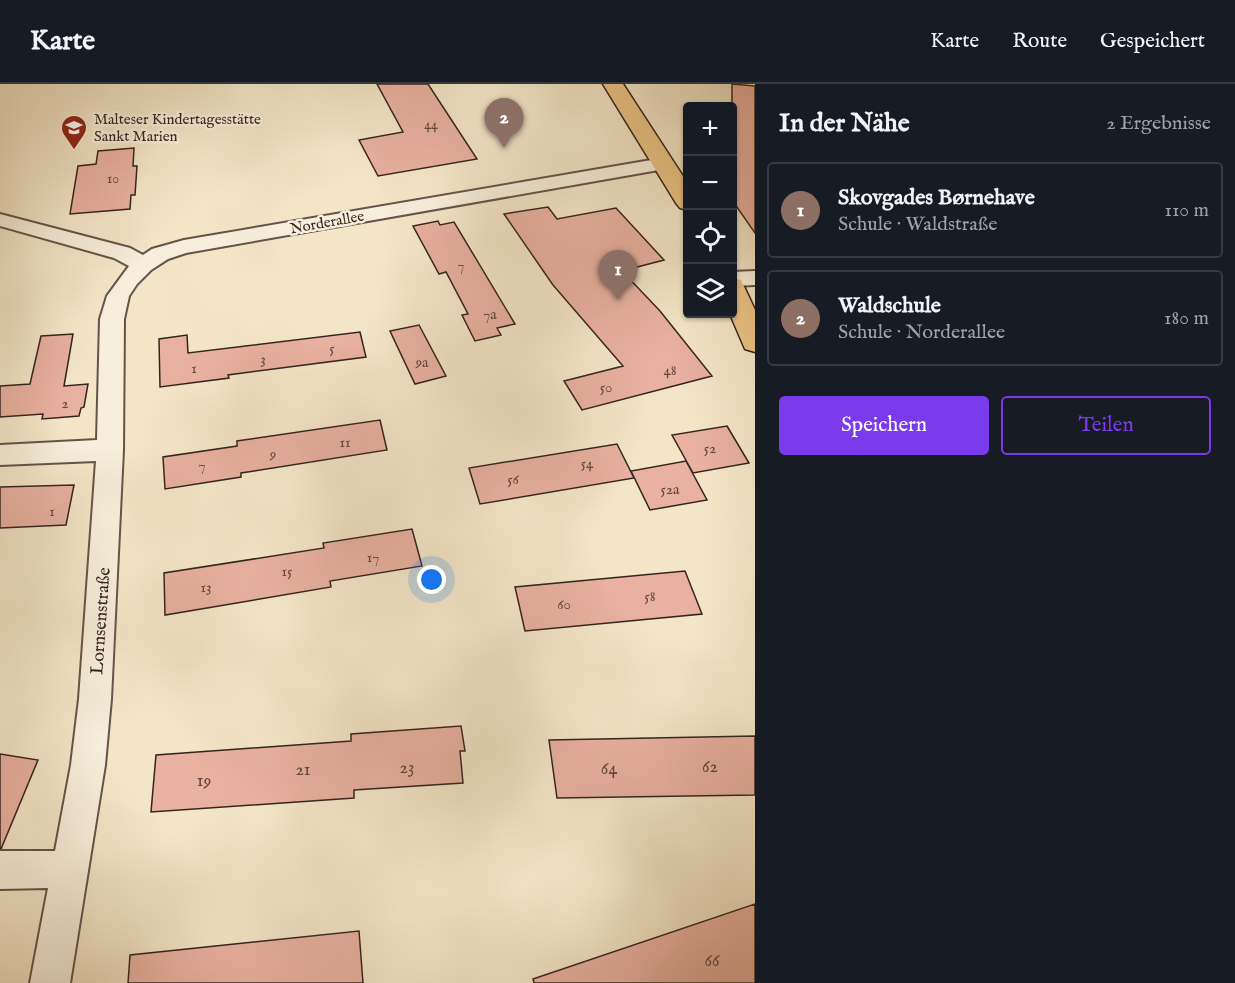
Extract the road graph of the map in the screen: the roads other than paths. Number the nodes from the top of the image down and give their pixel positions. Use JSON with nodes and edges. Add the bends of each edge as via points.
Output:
{"nodes":[{"id":1,"x":613,"y":84,"type":"edge"},
{"id":2,"x":663,"y":164,"type":"junction"},
{"id":3,"x":683,"y":196,"type":"edge"},
{"id":4,"x":0,"y":220,"type":"edge"},
{"id":5,"x":143,"y":265,"type":"junction"},
{"id":6,"x":755,"y":278,"type":"edge"},
{"id":7,"x":737,"y":279,"type":"edge"},
{"id":8,"x":737,"y":298,"type":"edge"},
{"id":9,"x":755,"y":342,"type":"edge"},
{"id":10,"x":110,"y":450,"type":"junction"},
{"id":11,"x":0,"y":455,"type":"edge"},
{"id":12,"x":70,"y":869,"type":"junction"},
{"id":13,"x":0,"y":870,"type":"edge"},
{"id":14,"x":50,"y":983,"type":"edge"}],
"edges":[{"from":1,"to":2,"type":"main road"},
{"from":2,"to":3,"type":"main road"},
{"from":2,"to":5,"type":"street","name":"Norderallee","via":[[184,247],[160,254]]},
{"from":4,"to":5,"type":"street","via":[[122,253]]},
{"from":5,"to":10,"type":"street","name":"Lornsenstraße","via":[[118,296],[112,320]]},
{"from":6,"to":7,"type":"street"},
{"from":8,"to":9,"type":"main road"},
{"from":10,"to":11,"type":"street"},
{"from":10,"to":12,"type":"street","name":"Lornsenstraße","via":[[95,699]]},
{"from":12,"to":13,"type":"street"},
{"from":12,"to":14,"type":"street","name":"Lornsenstraße"}]}
